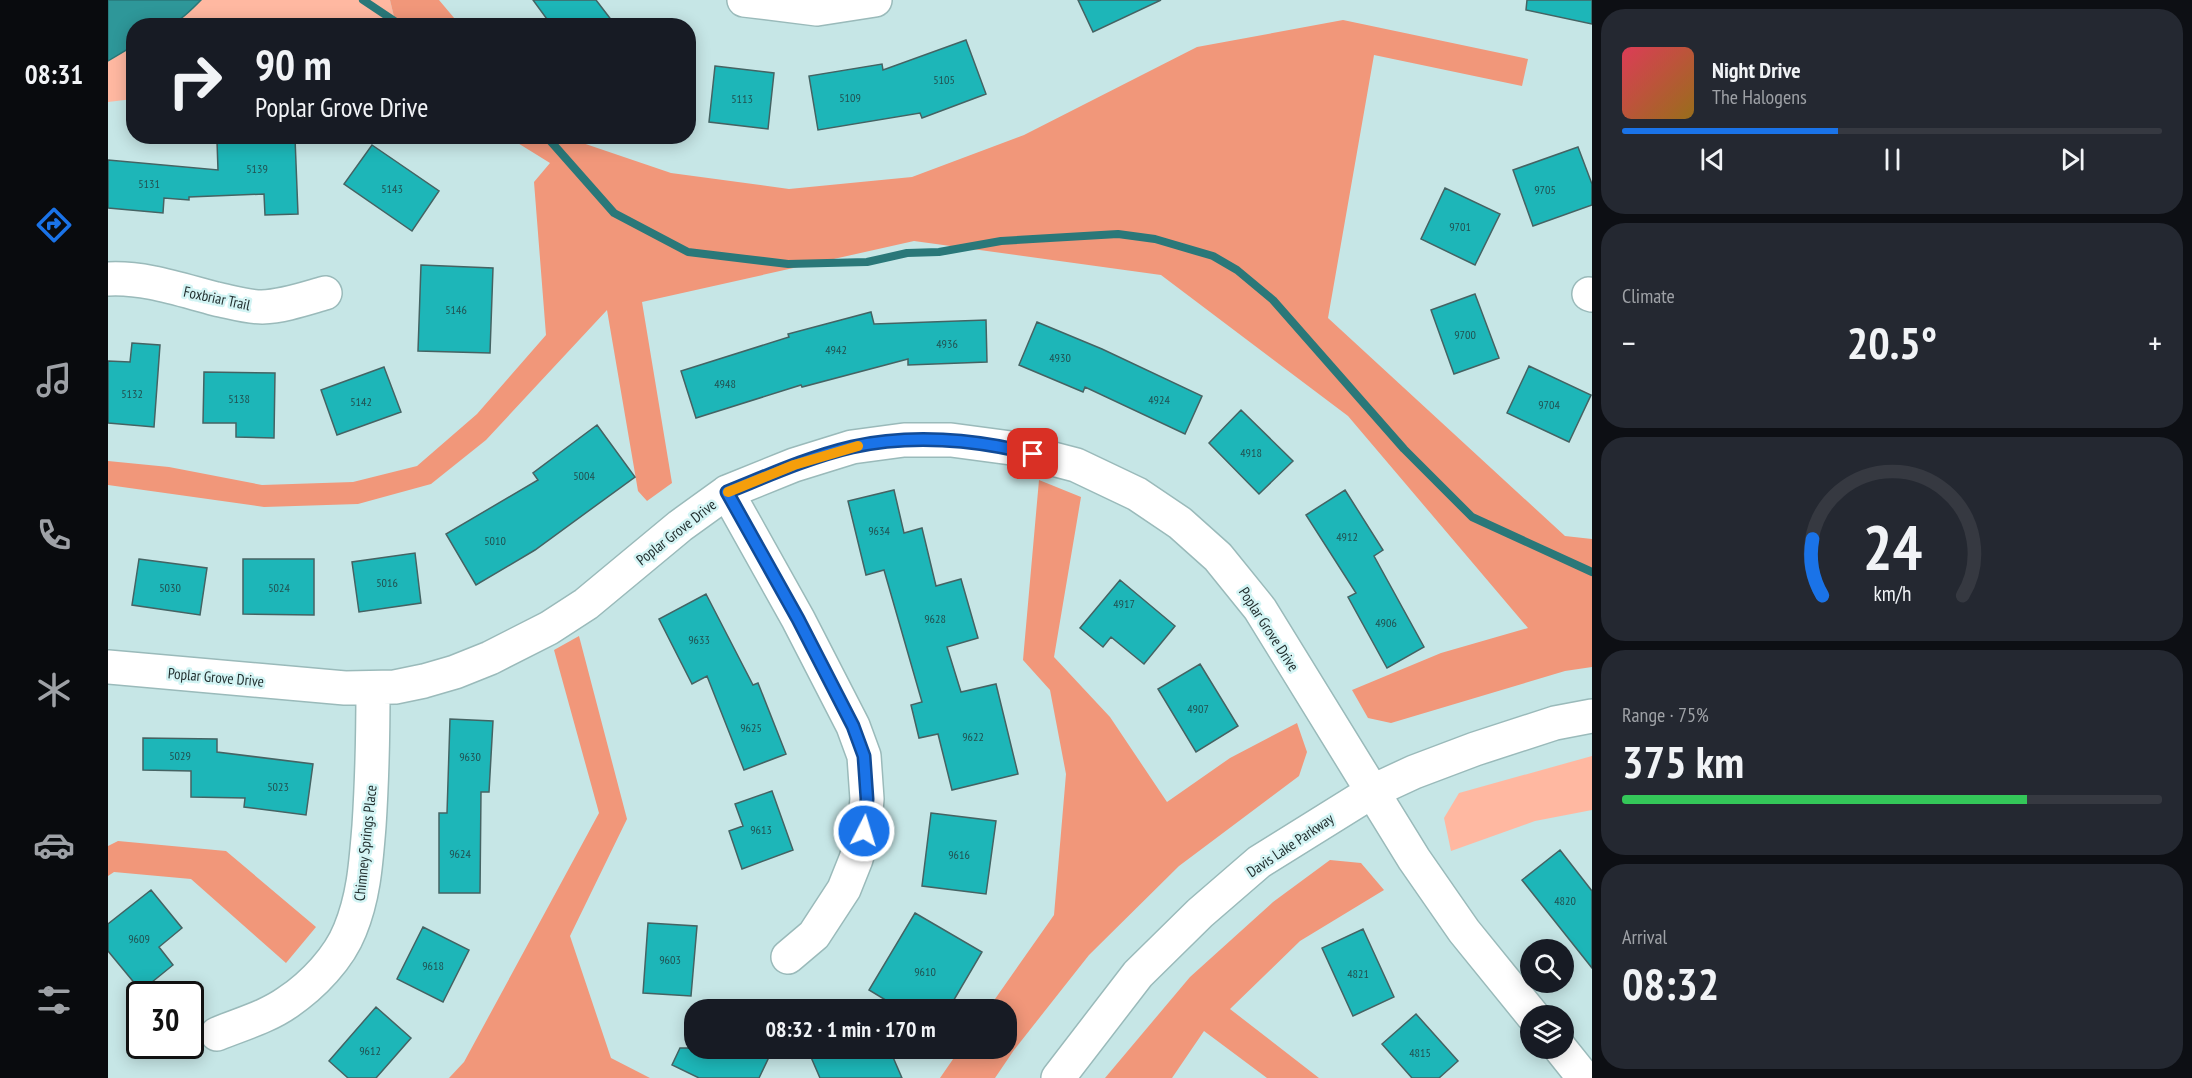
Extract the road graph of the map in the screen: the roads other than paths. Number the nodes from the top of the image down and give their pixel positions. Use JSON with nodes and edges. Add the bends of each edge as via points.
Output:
{"nodes":[{"id":1,"x":744,"y":0,"type":"edge"},
{"id":2,"x":875,"y":0,"type":"edge"},
{"id":3,"x":108,"y":279,"type":"edge"},
{"id":4,"x":325,"y":292,"type":"dead end"},
{"id":5,"x":727,"y":492,"type":"junction"},
{"id":6,"x":108,"y":667,"type":"edge"},
{"id":7,"x":373,"y":688,"type":"junction"},
{"id":8,"x":1592,"y":716,"type":"edge"},
{"id":9,"x":1373,"y":791,"type":"junction"},
{"id":10,"x":788,"y":957,"type":"dead end"},
{"id":11,"x":1524,"y":1005,"type":"edge"},
{"id":12,"x":217,"y":1034,"type":"dead end"},
{"id":13,"x":1569,"y":1059,"type":"edge"},
{"id":14,"x":1058,"y":1078,"type":"edge"},
{"id":15,"x":1584,"y":1078,"type":"edge"}],
"edges":[{"from":1,"to":2,"type":"street","via":[[817,9]]},
{"from":3,"to":4,"type":"street","name":"Foxbriar Trail","via":[[148,282],[261,307]]},
{"from":5,"to":7,"type":"street","name":"Poplar Grove Drive","via":[[586,604],[549,628],[455,672],[395,687]]},
{"from":5,"to":9,"type":"street","name":"Poplar Grove Drive","via":[[852,447],[903,440],[1011,448],[1076,465],[1137,494],[1218,557],[1260,609]]},
{"from":5,"to":10,"type":"street","via":[[808,638],[864,756],[867,799],[856,859],[844,889],[814,935]]},
{"from":6,"to":7,"type":"street","name":"Poplar Grove Drive"},
{"from":7,"to":12,"type":"street","name":"Chimney Springs Place","via":[[367,853],[362,897],[350,932],[333,959],[289,1002]]},
{"from":8,"to":9,"type":"street","name":"Davis Lake Parkway","via":[[1555,723],[1475,748]]},
{"from":9,"to":11,"type":"street","name":"Poplar Grove Drive","via":[[1464,931]]},
{"from":9,"to":14,"type":"street","name":"Davis Lake Parkway","via":[[1259,862],[1200,913],[1138,974]]},
{"from":13,"to":15,"type":"street"}]}
